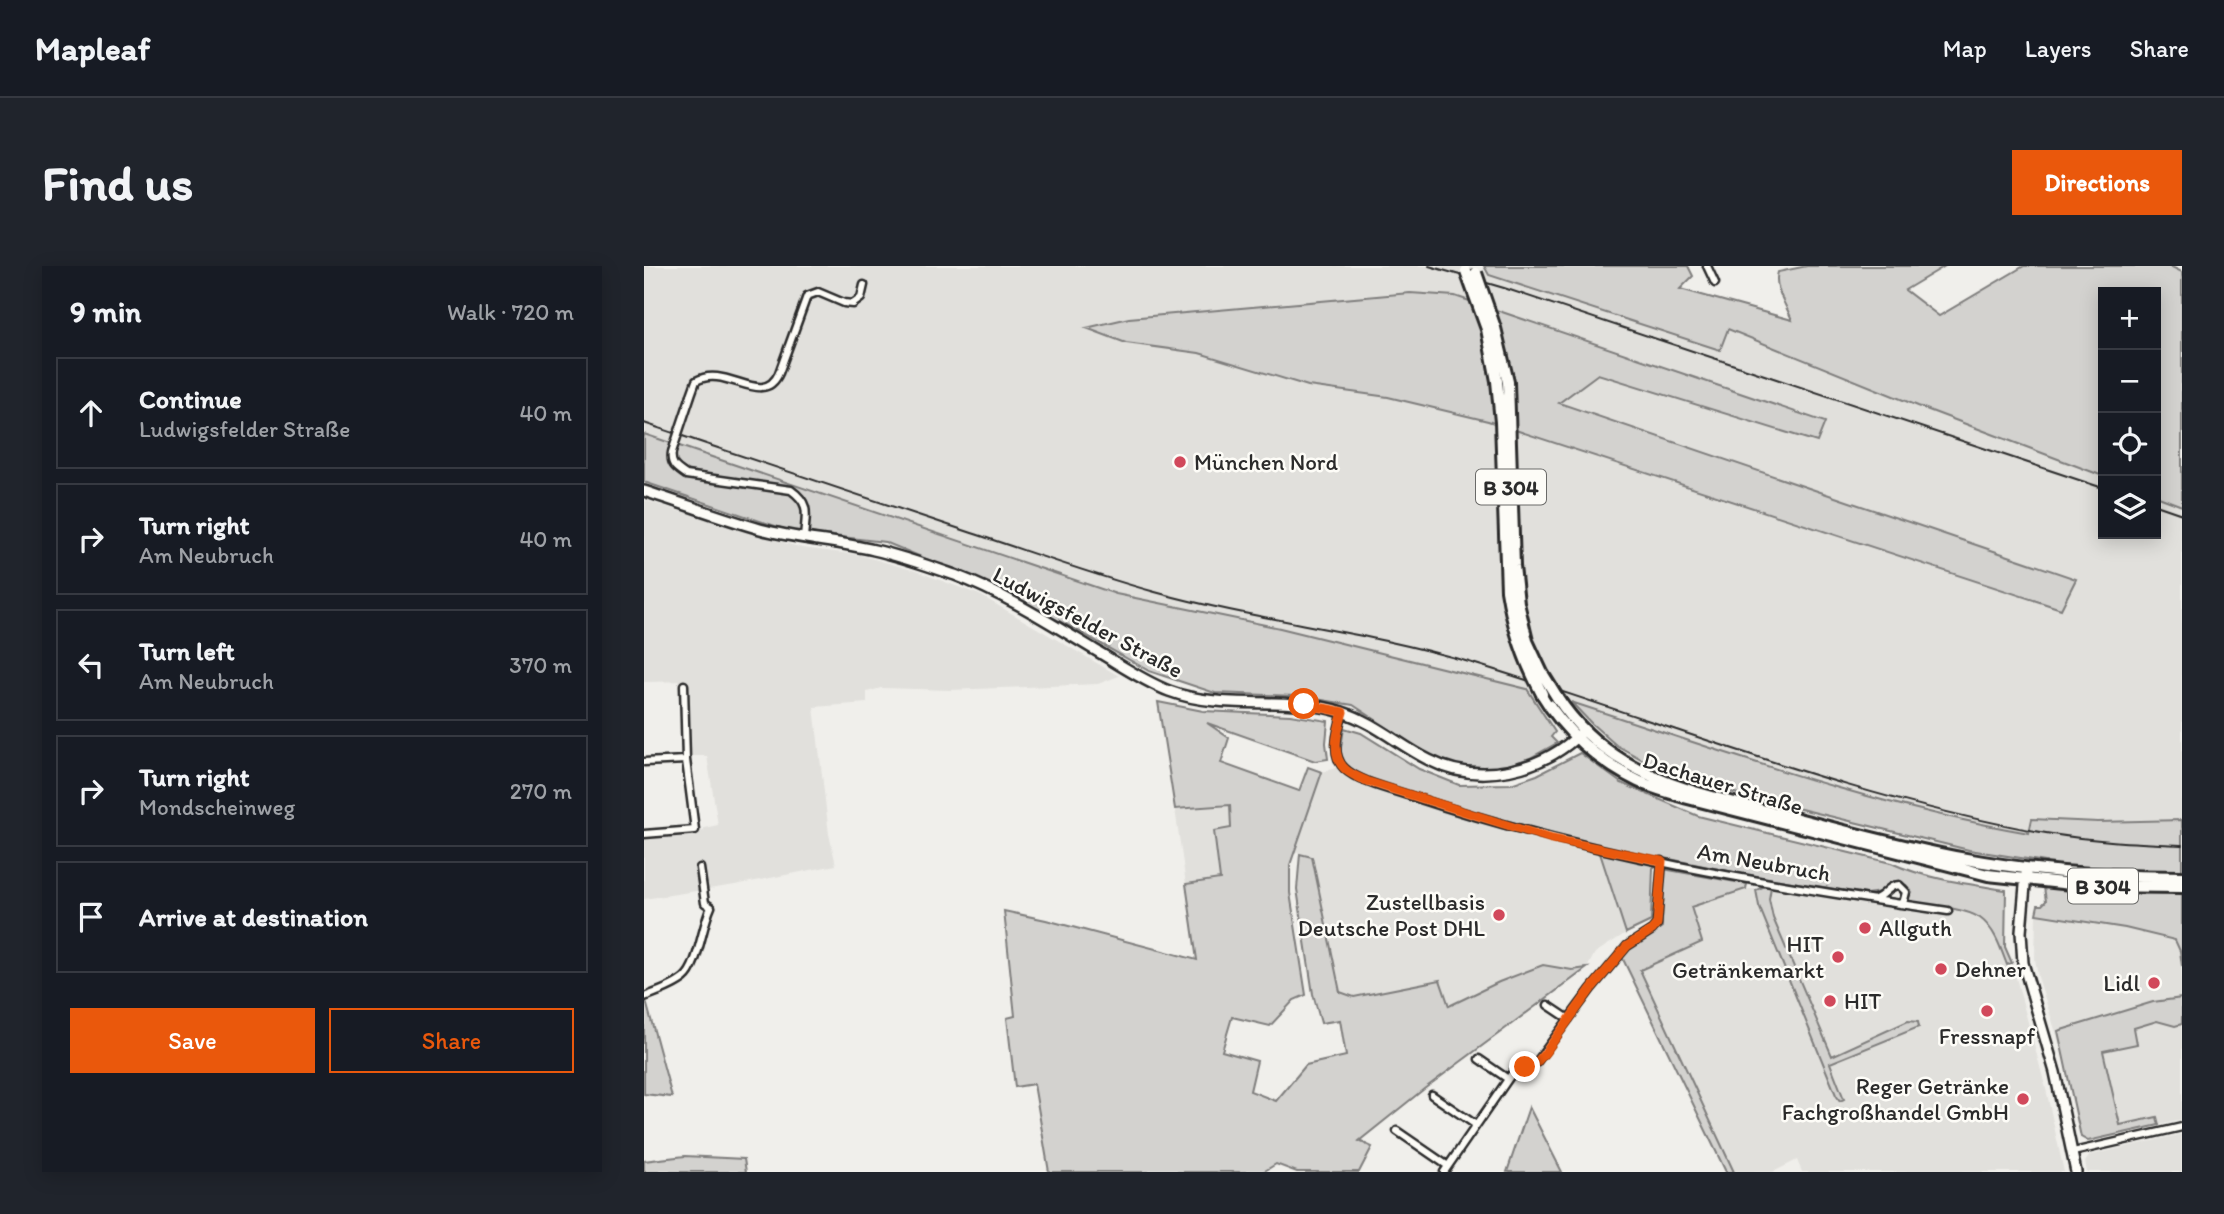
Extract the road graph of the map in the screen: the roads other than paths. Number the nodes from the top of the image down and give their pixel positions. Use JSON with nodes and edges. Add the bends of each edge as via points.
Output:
{"nodes":[{"id":1,"x":1707,"y":266,"type":"edge"},
{"id":2,"x":1469,"y":269,"type":"edge"},
{"id":3,"x":1714,"y":283,"type":"dead end"},
{"id":4,"x":864,"y":285,"type":"dead end"},
{"id":5,"x":644,"y":491,"type":"edge"},
{"id":6,"x":804,"y":539,"type":"junction"},
{"id":7,"x":684,"y":685,"type":"dead end"},
{"id":8,"x":1343,"y":712,"type":"junction"},
{"id":9,"x":1580,"y":733,"type":"junction"},
{"id":10,"x":686,"y":760,"type":"junction"},
{"id":11,"x":644,"y":762,"type":"edge"},
{"id":12,"x":644,"y":834,"type":"edge"},
{"id":13,"x":1662,"y":861,"type":"junction"},
{"id":14,"x":700,"y":869,"type":"dead end"},
{"id":15,"x":2026,"y":874,"type":"junction"},
{"id":16,"x":2182,"y":877,"type":"edge"},
{"id":17,"x":2182,"y":887,"type":"edge"},
{"id":18,"x":1874,"y":899,"type":"junction"},
{"id":19,"x":1900,"y":904,"type":"junction"},
{"id":20,"x":1948,"y":911,"type":"dead end"},
{"id":21,"x":644,"y":997,"type":"edge"},
{"id":22,"x":1548,"y":1004,"type":"dead end"},
{"id":23,"x":1569,"y":1019,"type":"junction"},
{"id":24,"x":1479,"y":1059,"type":"dead end"},
{"id":25,"x":1507,"y":1079,"type":"junction"},
{"id":26,"x":1432,"y":1095,"type":"dead end"},
{"id":27,"x":1476,"y":1125,"type":"junction"},
{"id":28,"x":2182,"y":1127,"type":"edge"},
{"id":29,"x":1396,"y":1131,"type":"dead end"},
{"id":30,"x":2073,"y":1152,"type":"junction"},
{"id":31,"x":1446,"y":1169,"type":"edge"},
{"id":32,"x":2077,"y":1172,"type":"edge"}],
"edges":[{"from":1,"to":3,"type":"street"},
{"from":2,"to":9,"type":"main road","name":"Dachauer Straße","number":"B 304","bridge":true,"via":[[1495,328],[1508,382],[1514,566],[1527,641]]},
{"from":2,"to":9,"type":"main road","name":"Dachauer Straße","number":"B 304","bridge":true,"via":[[1497,381],[1511,614],[1519,644],[1551,710]]},
{"from":4,"to":6,"type":"street","bridge":true,"via":[[858,301],[849,304],[818,292],[804,298],[779,373],[771,384],[763,388],[710,375],[696,381],[671,452],[674,467],[685,475],[791,490],[802,497],[806,507]]},
{"from":5,"to":6,"type":"street","name":"Ludwigsfelder Straße"},
{"from":6,"to":8,"type":"street","name":"Ludwigsfelder Straße","via":[[892,555],[980,585],[1152,683],[1184,695],[1233,704],[1304,704]]},
{"from":7,"to":10,"type":"street"},
{"from":8,"to":9,"type":"street","name":"Ludwigsfelder Straße","via":[[1441,766],[1474,772],[1522,768]]},
{"from":8,"to":13,"type":"street","name":"Am Neubruch","via":[[1336,754],[1352,774],[1552,839]]},
{"from":9,"to":15,"type":"main road","name":"Dachauer Straße","number":"B 304","via":[[1606,762],[1632,778],[1684,797],[1963,870]]},
{"from":10,"to":11,"type":"street"},
{"from":10,"to":12,"type":"street","via":[[695,830]]},
{"from":13,"to":18,"type":"street","name":"Am Neubruch"},
{"from":13,"to":23,"type":"street","via":[[1657,924],[1627,946]]},
{"from":14,"to":21,"type":"street","via":[[705,903],[711,907],[695,960],[684,978]]},
{"from":15,"to":16,"type":"main road","number":"B 304"},
{"from":15,"to":17,"type":"main road","number":"B 304","via":[[2090,886]]},
{"from":15,"to":30,"type":"street","via":[[2023,964]]},
{"from":18,"to":19,"type":"street","name":"Am Neubruch"},
{"from":18,"to":19,"type":"street","name":"Am Neubruch","via":[[1899,885],[1906,892]]},
{"from":19,"to":20,"type":"street","name":"Am Neubruch"},
{"from":22,"to":23,"type":"street"},
{"from":23,"to":25,"type":"street","via":[[1536,1063],[1518,1068]]},
{"from":24,"to":25,"type":"street"},
{"from":25,"to":27,"type":"street"},
{"from":26,"to":27,"type":"street"},
{"from":27,"to":31,"type":"street"},
{"from":28,"to":30,"type":"street"},
{"from":29,"to":31,"type":"street"},
{"from":30,"to":32,"type":"street"}]}
